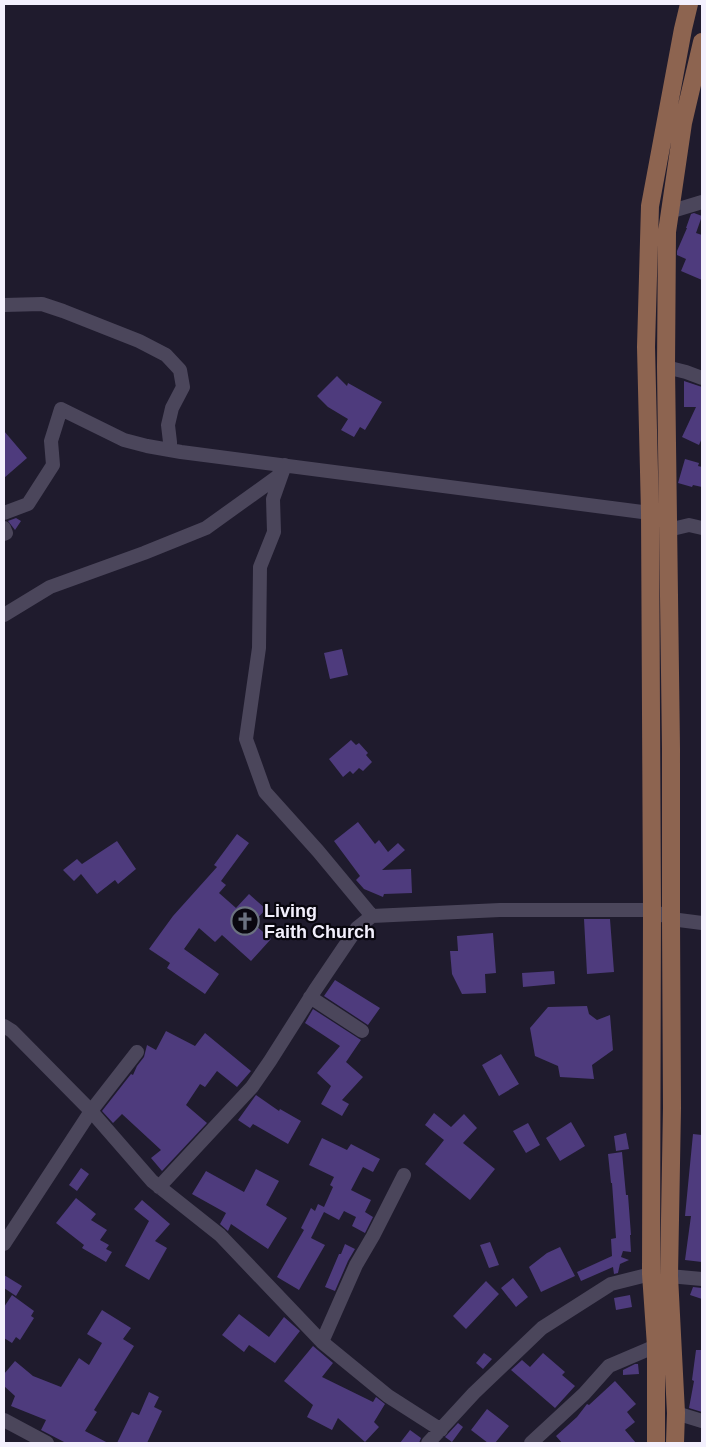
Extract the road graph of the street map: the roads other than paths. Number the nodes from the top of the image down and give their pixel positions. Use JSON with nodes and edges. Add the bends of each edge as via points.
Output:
{"nodes":[{"id":1,"x":690,"y":4,"type":"edge"},
{"id":2,"x":702,"y":42,"type":"edge"},
{"id":3,"x":697,"y":88,"type":"edge"},
{"id":4,"x":702,"y":202,"type":"edge"},
{"id":5,"x":669,"y":212,"type":"junction"},
{"id":6,"x":4,"y":305,"type":"edge"},
{"id":7,"x":666,"y":367,"type":"junction"},
{"id":8,"x":702,"y":378,"type":"edge"},
{"id":9,"x":170,"y":450,"type":"junction"},
{"id":10,"x":285,"y":465,"type":"junction"},
{"id":11,"x":4,"y":512,"type":"edge"},
{"id":12,"x":650,"y":513,"type":"junction"},
{"id":13,"x":4,"y":528,"type":"edge"},
{"id":14,"x":702,"y":528,"type":"edge"},
{"id":15,"x":668,"y":530,"type":"junction"},
{"id":16,"x":4,"y":534,"type":"edge"},
{"id":17,"x":4,"y":615,"type":"edge"},
{"id":18,"x":652,"y":910,"type":"junction"},
{"id":19,"x":372,"y":916,"type":"junction"},
{"id":20,"x":672,"y":919,"type":"junction"},
{"id":21,"x":702,"y":923,"type":"edge"},
{"id":22,"x":310,"y":998,"type":"junction"},
{"id":23,"x":4,"y":1026,"type":"edge"},
{"id":24,"x":362,"y":1032,"type":"dead end"},
{"id":25,"x":137,"y":1052,"type":"dead end"},
{"id":26,"x":91,"y":1111,"type":"junction"},
{"id":27,"x":404,"y":1175,"type":"dead end"},
{"id":28,"x":159,"y":1187,"type":"junction"},
{"id":29,"x":4,"y":1244,"type":"edge"},
{"id":30,"x":651,"y":1274,"type":"junction"},
{"id":31,"x":669,"y":1276,"type":"junction"},
{"id":32,"x":702,"y":1279,"type":"edge"},
{"id":33,"x":672,"y":1339,"type":"junction"},
{"id":34,"x":322,"y":1342,"type":"junction"},
{"id":35,"x":656,"y":1346,"type":"junction"},
{"id":36,"x":676,"y":1413,"type":"junction"},
{"id":37,"x":4,"y":1420,"type":"edge"},
{"id":38,"x":702,"y":1421,"type":"edge"},
{"id":39,"x":441,"y":1430,"type":"junction"},
{"id":40,"x":48,"y":1443,"type":"edge"},
{"id":41,"x":428,"y":1443,"type":"edge"},
{"id":42,"x":531,"y":1443,"type":"edge"},
{"id":43,"x":656,"y":1443,"type":"edge"},
{"id":44,"x":675,"y":1443,"type":"edge"}],
"edges":[{"from":1,"to":12,"type":"main road","via":[[650,206],[646,347]]},
{"from":2,"to":3,"type":"main road"},
{"from":3,"to":5,"type":"main road","via":[[683,123]]},
{"from":4,"to":5,"type":"street"},
{"from":5,"to":7,"type":"main road"},
{"from":6,"to":9,"type":"street","via":[[42,304],[166,355],[180,370],[183,388],[172,408],[168,425]]},
{"from":7,"to":8,"type":"street"},
{"from":7,"to":15,"type":"main road"},
{"from":9,"to":10,"type":"street"},
{"from":9,"to":11,"type":"street","via":[[124,440],[61,409],[51,442],[53,465],[28,504]]},
{"from":10,"to":12,"type":"street"},
{"from":10,"to":17,"type":"street","via":[[277,477],[206,528],[50,587]]},
{"from":10,"to":19,"type":"street","via":[[273,499],[274,532],[260,567],[259,648],[246,739],[265,792]]},
{"from":12,"to":18,"type":"main road"},
{"from":13,"to":16,"type":"street"},
{"from":14,"to":15,"type":"street","via":[[689,525]]},
{"from":15,"to":20,"type":"main road"},
{"from":18,"to":19,"type":"street","via":[[500,910]]},
{"from":18,"to":20,"type":"street"},
{"from":18,"to":30,"type":"main road"},
{"from":19,"to":22,"type":"street","via":[[357,928]]},
{"from":20,"to":21,"type":"street"},
{"from":20,"to":31,"type":"main road"},
{"from":22,"to":24,"type":"street"},
{"from":22,"to":28,"type":"street","via":[[252,1087]]},
{"from":23,"to":26,"type":"street"},
{"from":25,"to":26,"type":"street"},
{"from":26,"to":28,"type":"street"},
{"from":26,"to":29,"type":"street"},
{"from":27,"to":34,"type":"street","via":[[356,1265]]},
{"from":28,"to":34,"type":"street","via":[[220,1235]]},
{"from":30,"to":35,"type":"main road"},
{"from":30,"to":39,"type":"street","via":[[611,1284],[542,1328],[474,1393]]},
{"from":31,"to":32,"type":"street"},
{"from":31,"to":33,"type":"main road"},
{"from":33,"to":35,"type":"street"},
{"from":33,"to":36,"type":"main road"},
{"from":34,"to":39,"type":"street","via":[[388,1396]]},
{"from":35,"to":42,"type":"street","via":[[608,1366],[584,1394]]},
{"from":35,"to":43,"type":"main road"},
{"from":36,"to":38,"type":"street"},
{"from":36,"to":44,"type":"main road"},
{"from":37,"to":40,"type":"street"},
{"from":39,"to":41,"type":"street"}]}
